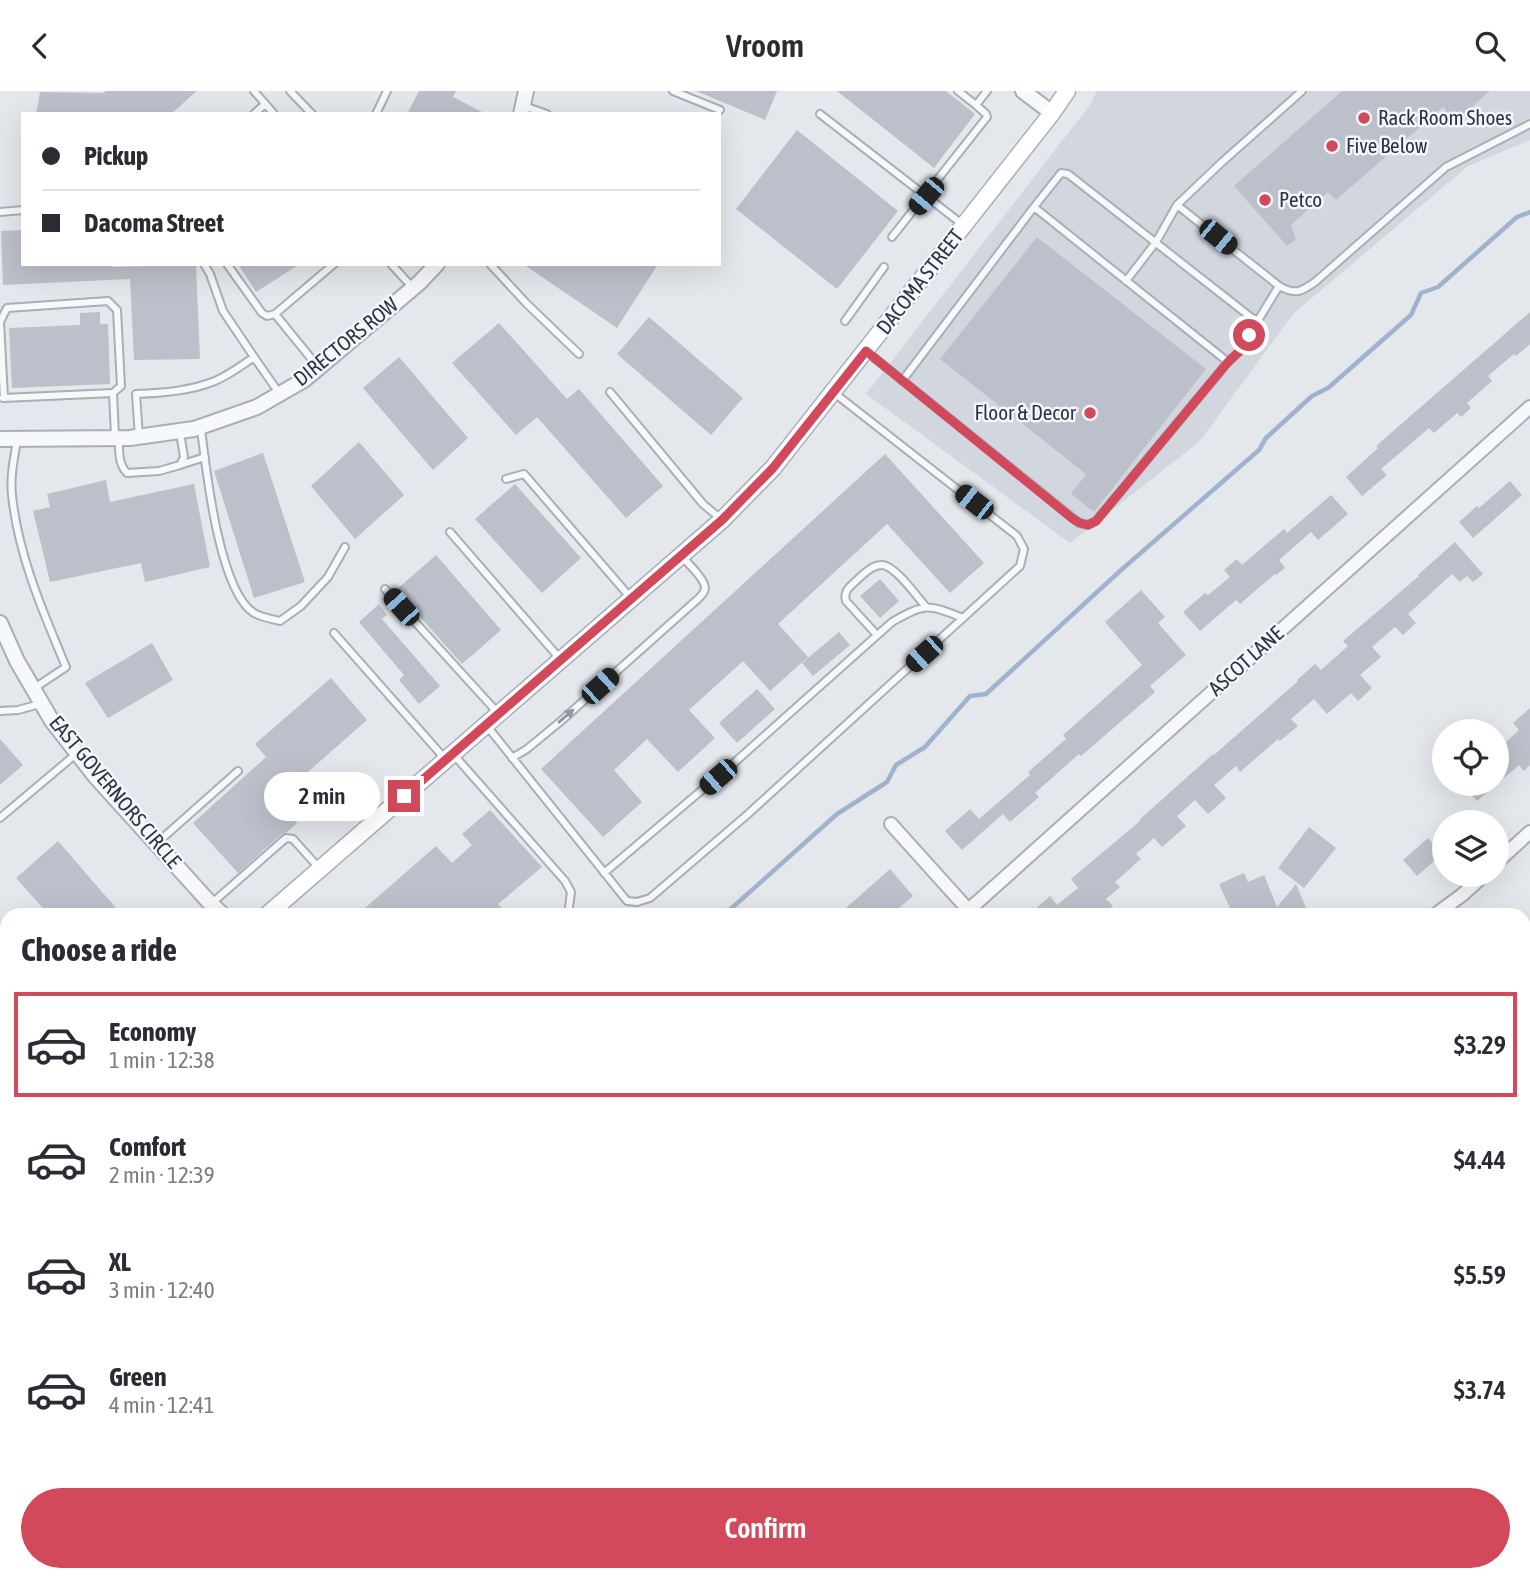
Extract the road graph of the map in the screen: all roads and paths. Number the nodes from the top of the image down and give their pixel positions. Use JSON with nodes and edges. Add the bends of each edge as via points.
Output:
{"nodes":[{"id":1,"x":254,"y":91,"type":"edge"},
{"id":2,"x":290,"y":91,"type":"edge"},
{"id":3,"x":387,"y":91,"type":"edge"},
{"id":4,"x":673,"y":91,"type":"edge"},
{"id":5,"x":958,"y":91,"type":"edge"},
{"id":6,"x":988,"y":91,"type":"edge"},
{"id":7,"x":1023,"y":91,"type":"edge"},
{"id":8,"x":1067,"y":91,"type":"edge"},
{"id":9,"x":1302,"y":91,"type":"edge"},
{"id":10,"x":524,"y":103,"type":"edge"},
{"id":11,"x":265,"y":104,"type":"junction"},
{"id":12,"x":975,"y":105,"type":"junction"},
{"id":13,"x":720,"y":110,"type":"dead end"},
{"id":14,"x":256,"y":112,"type":"edge"},
{"id":15,"x":272,"y":112,"type":"edge"},
{"id":16,"x":310,"y":112,"type":"edge"},
{"id":17,"x":377,"y":112,"type":"edge"},
{"id":18,"x":543,"y":112,"type":"edge"},
{"id":19,"x":1052,"y":113,"type":"junction"},
{"id":20,"x":820,"y":114,"type":"dead end"},
{"id":21,"x":1530,"y":124,"type":"edge"},
{"id":22,"x":926,"y":196,"type":"junction"},
{"id":23,"x":1177,"y":205,"type":"junction"},
{"id":24,"x":1034,"y":207,"type":"junction"},
{"id":25,"x":21,"y":211,"type":"edge"},
{"id":26,"x":0,"y":212,"type":"edge"},
{"id":27,"x":964,"y":225,"type":"junction"},
{"id":28,"x":892,"y":237,"type":"dead end"},
{"id":29,"x":1156,"y":242,"type":"junction"},
{"id":30,"x":205,"y":266,"type":"edge"},
{"id":31,"x":228,"y":266,"type":"edge"},
{"id":32,"x":332,"y":266,"type":"edge"},
{"id":33,"x":393,"y":266,"type":"edge"},
{"id":34,"x":434,"y":266,"type":"edge"},
{"id":35,"x":493,"y":266,"type":"edge"},
{"id":36,"x":884,"y":267,"type":"dead end"},
{"id":37,"x":1126,"y":281,"type":"junction"},
{"id":38,"x":1279,"y":286,"type":"junction"},
{"id":39,"x":413,"y":288,"type":"junction"},
{"id":40,"x":275,"y":314,"type":"junction"},
{"id":41,"x":845,"y":321,"type":"dead end"},
{"id":42,"x":1257,"y":322,"type":"junction"},
{"id":43,"x":866,"y":351,"type":"junction"},
{"id":44,"x":579,"y":354,"type":"dead end"},
{"id":45,"x":254,"y":357,"type":"junction"},
{"id":46,"x":1228,"y":362,"type":"junction"},
{"id":47,"x":319,"y":368,"type":"junction"},
{"id":48,"x":902,"y":381,"type":"junction"},
{"id":49,"x":610,"y":391,"type":"dead end"},
{"id":50,"x":834,"y":392,"type":"junction"},
{"id":51,"x":113,"y":393,"type":"junction"},
{"id":52,"x":280,"y":394,"type":"junction"},
{"id":53,"x":2,"y":398,"type":"edge"},
{"id":54,"x":1530,"y":407,"type":"edge"},
{"id":55,"x":200,"y":427,"type":"junction"},
{"id":56,"x":180,"y":431,"type":"junction"},
{"id":57,"x":139,"y":437,"type":"junction"},
{"id":58,"x":117,"y":438,"type":"junction"},
{"id":59,"x":0,"y":439,"type":"edge"},
{"id":60,"x":17,"y":439,"type":"junction"},
{"id":61,"x":205,"y":457,"type":"junction"},
{"id":62,"x":180,"y":465,"type":"junction"},
{"id":63,"x":506,"y":479,"type":"dead end"},
{"id":64,"x":722,"y":520,"type":"junction"},
{"id":65,"x":450,"y":532,"type":"dead end"},
{"id":66,"x":345,"y":547,"type":"dead end"},
{"id":67,"x":681,"y":556,"type":"junction"},
{"id":68,"x":385,"y":589,"type":"dead end"},
{"id":69,"x":631,"y":599,"type":"junction"},
{"id":70,"x":926,"y":607,"type":"junction"},
{"id":71,"x":963,"y":618,"type":"junction"},
{"id":72,"x":0,"y":624,"type":"edge"},
{"id":73,"x":334,"y":633,"type":"dead end"},
{"id":74,"x":877,"y":635,"type":"junction"},
{"id":75,"x":561,"y":660,"type":"junction"},
{"id":76,"x":33,"y":689,"type":"junction"},
{"id":77,"x":42,"y":704,"type":"junction"},
{"id":78,"x":0,"y":711,"type":"edge"},
{"id":79,"x":499,"y":714,"type":"junction"},
{"id":80,"x":486,"y":725,"type":"junction"},
{"id":81,"x":77,"y":753,"type":"junction"},
{"id":82,"x":449,"y":757,"type":"junction"},
{"id":83,"x":512,"y":758,"type":"junction"},
{"id":84,"x":238,"y":771,"type":"dead end"},
{"id":85,"x":0,"y":818,"type":"edge"},
{"id":86,"x":891,"y":824,"type":"dead end"},
{"id":87,"x":1530,"y":832,"type":"edge"},
{"id":88,"x":157,"y":843,"type":"junction"},
{"id":89,"x":1509,"y":851,"type":"edge"},
{"id":90,"x":320,"y":869,"type":"junction"},
{"id":91,"x":604,"y":873,"type":"junction"},
{"id":92,"x":1471,"y":887,"type":"edge"},
{"id":93,"x":211,"y":904,"type":"junction"},
{"id":94,"x":215,"y":908,"type":"edge"},
{"id":95,"x":275,"y":908,"type":"edge"},
{"id":96,"x":569,"y":908,"type":"edge"},
{"id":97,"x":963,"y":908,"type":"edge"},
{"id":98,"x":975,"y":908,"type":"edge"},
{"id":99,"x":1444,"y":908,"type":"edge"}],
"edges":[{"from":1,"to":11,"type":"lane"},
{"from":2,"to":16,"type":"lane"},
{"from":3,"to":17,"type":"lane"},
{"from":4,"to":13,"type":"lane"},
{"from":5,"to":12,"type":"lane"},
{"from":6,"to":12,"type":"lane"},
{"from":7,"to":19,"type":"street"},
{"from":8,"to":19,"type":"main road","name":"DACOMA STREET"},
{"from":9,"to":23,"type":"lane"},
{"from":10,"to":18,"type":"lane"},
{"from":11,"to":14,"type":"lane"},
{"from":11,"to":15,"type":"lane"},
{"from":12,"to":22,"type":"lane","via":[[987,117]]},
{"from":19,"to":27,"type":"main road","name":"DACOMA STREET"},
{"from":20,"to":22,"type":"lane"},
{"from":21,"to":38,"type":"lane","via":[[1446,167],[1305,289],[1289,292]]},
{"from":22,"to":27,"type":"lane"},
{"from":22,"to":28,"type":"lane"},
{"from":23,"to":29,"type":"lane"},
{"from":23,"to":38,"type":"lane"},
{"from":24,"to":29,"type":"lane","via":[[1061,173],[1068,174]]},
{"from":24,"to":37,"type":"lane"},
{"from":24,"to":48,"type":"lane"},
{"from":25,"to":26,"type":"lane"},
{"from":27,"to":43,"type":"main road","name":"DACOMA STREET"},
{"from":29,"to":37,"type":"lane"},
{"from":29,"to":42,"type":"lane"},
{"from":30,"to":45,"type":"lane","via":[[223,311]]},
{"from":31,"to":40,"type":"lane","via":[[262,313]]},
{"from":32,"to":40,"type":"lane"},
{"from":33,"to":39,"type":"lane"},
{"from":34,"to":39,"type":"street","name":"DIRECTORS ROW"},
{"from":35,"to":44,"type":"lane"},
{"from":36,"to":41,"type":"lane"},
{"from":37,"to":46,"type":"lane"},
{"from":38,"to":42,"type":"lane"},
{"from":39,"to":47,"type":"street","name":"DIRECTORS ROW"},
{"from":40,"to":47,"type":"lane"},
{"from":42,"to":46,"type":"lane","via":[[1242,349]]},
{"from":43,"to":48,"type":"lane"},
{"from":43,"to":50,"type":"main road","name":"DACOMA STREET"},
{"from":45,"to":52,"type":"lane"},
{"from":45,"to":57,"type":"lane","via":[[198,386],[136,394]]},
{"from":46,"to":48,"type":"lane","via":[[1088,525],[1073,519]]},
{"from":47,"to":52,"type":"street","name":"DIRECTORS ROW"},
{"from":49,"to":64,"type":"lane","via":[[703,504]]},
{"from":50,"to":64,"type":"main road","name":"DACOMA STREET","via":[[773,468]]},
{"from":50,"to":71,"type":"lane","via":[[1017,536],[1024,549],[1020,566]]},
{"from":51,"to":53,"type":"lane"},
{"from":51,"to":53,"type":"lane","via":[[121,386],[117,310],[108,301],[6,308],[0,322]]},
{"from":51,"to":58,"type":"lane"},
{"from":52,"to":55,"type":"street","name":"DIRECTORS ROW"},
{"from":54,"to":98,"type":"street","name":"ASCOT LANE"},
{"from":55,"to":56,"type":"street","name":"DIRECTORS ROW"},
{"from":55,"to":61,"type":"lane"},
{"from":56,"to":57,"type":"street","name":"DIRECTORS ROW"},
{"from":56,"to":62,"type":"lane","via":[[184,457]]},
{"from":57,"to":58,"type":"street","name":"DIRECTORS ROW"},
{"from":58,"to":60,"type":"street","name":"DIRECTORS ROW"},
{"from":58,"to":62,"type":"lane","via":[[127,473]]},
{"from":59,"to":60,"type":"street","name":"DIRECTORS ROW"},
{"from":60,"to":76,"type":"lane","via":[[11,485],[23,552],[66,667]]},
{"from":61,"to":62,"type":"lane"},
{"from":61,"to":66,"type":"lane","via":[[212,511],[229,576],[254,613],[280,621],[328,577]]},
{"from":63,"to":69,"type":"lane","via":[[524,474]]},
{"from":64,"to":67,"type":"main road","name":"DACOMA STREET"},
{"from":65,"to":75,"type":"lane"},
{"from":67,"to":69,"type":"main road","name":"DACOMA STREET"},
{"from":83,"to":67,"type":"lane","one_way":true,"via":[[561,721],[699,598],[704,582]]},
{"from":68,"to":79,"type":"lane"},
{"from":69,"to":75,"type":"main road","name":"DACOMA STREET"},
{"from":70,"to":71,"type":"lane"},
{"from":70,"to":74,"type":"lane","via":[[892,622]]},
{"from":70,"to":74,"type":"lane","via":[[894,570],[886,565],[869,569],[844,595]]},
{"from":71,"to":91,"type":"lane","via":[[650,898],[626,901]]},
{"from":72,"to":76,"type":"street","name":"EAST GOVERNORS CIRCLE"},
{"from":73,"to":82,"type":"lane"},
{"from":74,"to":91,"type":"lane"},
{"from":75,"to":79,"type":"main road","name":"DACOMA STREET"},
{"from":76,"to":77,"type":"street","name":"EAST GOVERNORS CIRCLE"},
{"from":77,"to":78,"type":"lane"},
{"from":77,"to":81,"type":"street","name":"EAST GOVERNORS CIRCLE"},
{"from":79,"to":80,"type":"main road","name":"DACOMA STREET"},
{"from":80,"to":82,"type":"main road","name":"DACOMA STREET"},
{"from":80,"to":83,"type":"lane"},
{"from":81,"to":85,"type":"lane"},
{"from":81,"to":88,"type":"street","name":"EAST GOVERNORS CIRCLE"},
{"from":82,"to":90,"type":"main road","name":"DACOMA STREET"},
{"from":82,"to":96,"type":"lane","via":[[565,881],[571,892]]},
{"from":83,"to":91,"type":"lane"},
{"from":84,"to":88,"type":"lane"},
{"from":86,"to":97,"type":"street"},
{"from":87,"to":89,"type":"street"},
{"from":88,"to":93,"type":"street","name":"EAST GOVERNORS CIRCLE"},
{"from":90,"to":93,"type":"lane","via":[[293,839],[286,838]]},
{"from":90,"to":95,"type":"main road","name":"DACOMA STREET"},
{"from":92,"to":99,"type":"street"},
{"from":93,"to":94,"type":"street","name":"EAST GOVERNORS CIRCLE"}]}
